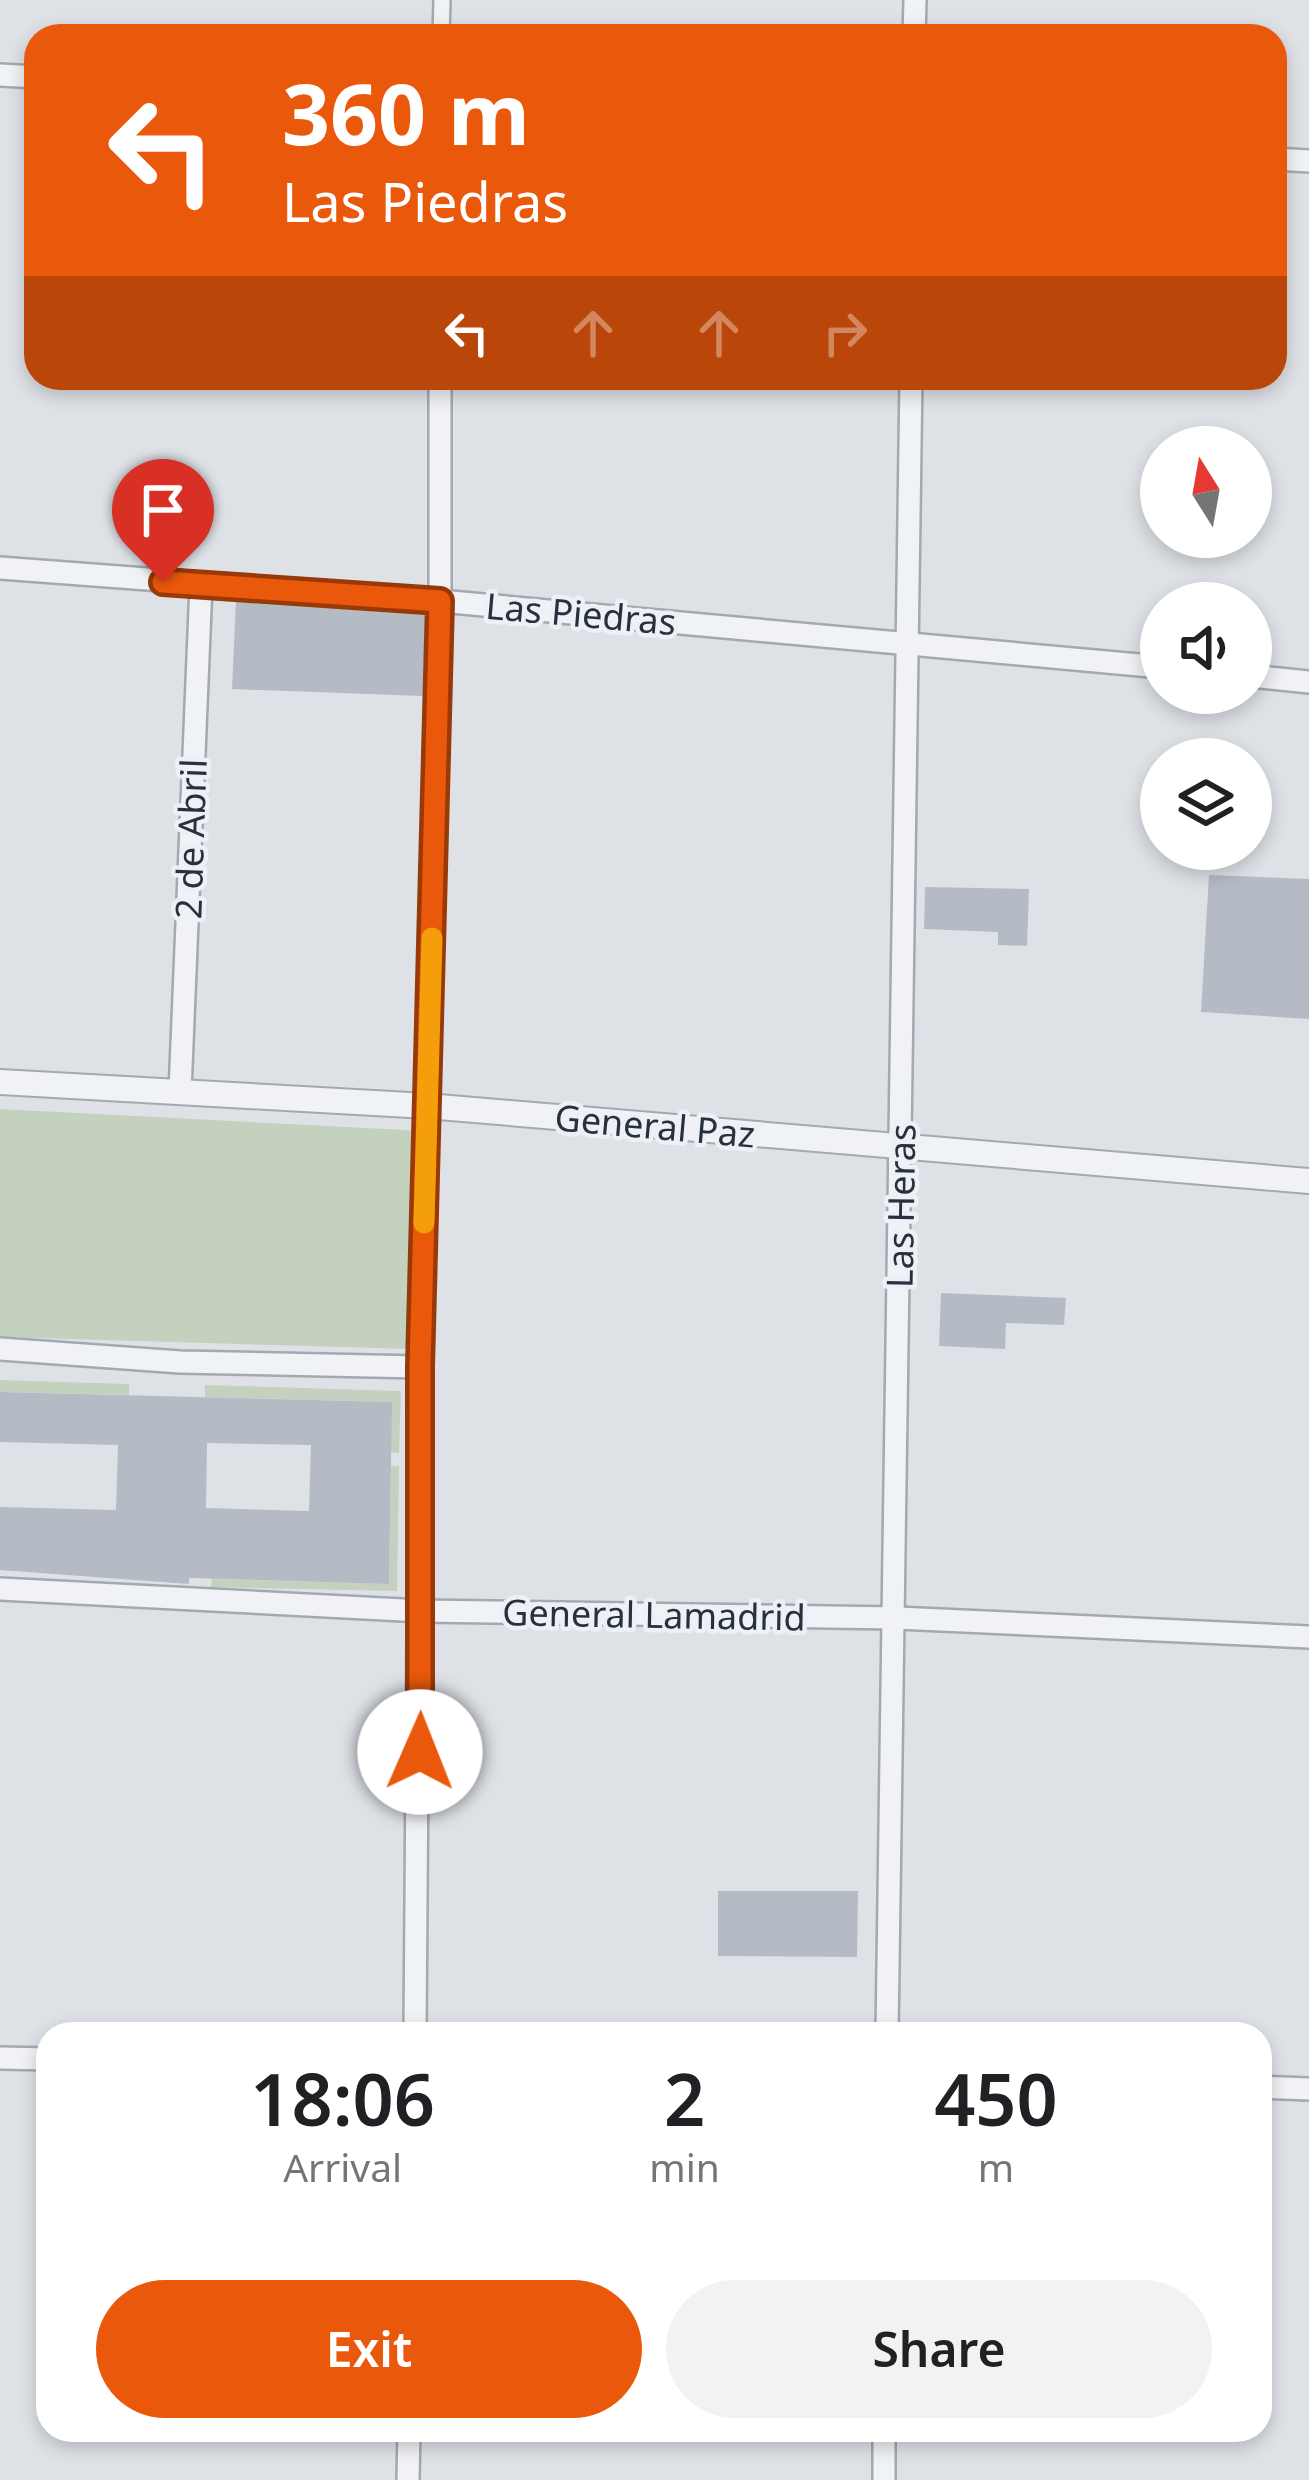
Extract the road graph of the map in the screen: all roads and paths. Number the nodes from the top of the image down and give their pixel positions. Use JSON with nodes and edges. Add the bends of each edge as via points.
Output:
{"nodes":[{"id":1,"x":440,"y":390,"type":"edge"},
{"id":2,"x":911,"y":390,"type":"edge"},
{"id":3,"x":0,"y":568,"type":"edge"},
{"id":4,"x":201,"y":586,"type":"junction"},
{"id":5,"x":440,"y":601,"type":"junction"},
{"id":6,"x":909,"y":643,"type":"junction"},
{"id":7,"x":1140,"y":665,"type":"edge"},
{"id":8,"x":1272,"y":678,"type":"edge"},
{"id":9,"x":1309,"y":682,"type":"edge"},
{"id":10,"x":0,"y":1082,"type":"edge"},
{"id":11,"x":181,"y":1092,"type":"junction"},
{"id":12,"x":427,"y":1106,"type":"junction"},
{"id":13,"x":902,"y":1148,"type":"junction"},
{"id":14,"x":1309,"y":1181,"type":"edge"},
{"id":15,"x":0,"y":1349,"type":"edge"},
{"id":16,"x":420,"y":1366,"type":"junction"},
{"id":17,"x":0,"y":1589,"type":"edge"},
{"id":18,"x":422,"y":1611,"type":"junction"},
{"id":19,"x":897,"y":1618,"type":"junction"},
{"id":20,"x":1309,"y":1636,"type":"edge"},
{"id":21,"x":416,"y":2022,"type":"edge"},
{"id":22,"x":887,"y":2022,"type":"edge"},
{"id":23,"x":0,"y":2058,"type":"edge"},
{"id":24,"x":36,"y":2059,"type":"edge"},
{"id":25,"x":1272,"y":2087,"type":"edge"},
{"id":26,"x":1309,"y":2089,"type":"edge"},
{"id":27,"x":409,"y":2442,"type":"edge"},
{"id":28,"x":884,"y":2442,"type":"edge"},
{"id":29,"x":408,"y":2480,"type":"edge"},
{"id":30,"x":884,"y":2480,"type":"edge"}],
"edges":[{"from":1,"to":5,"type":"street"},
{"from":2,"to":6,"type":"street","name":"Las Heras"},
{"from":3,"to":4,"type":"street","name":"Las Piedras"},
{"from":4,"to":5,"type":"street","name":"Las Piedras"},
{"from":4,"to":11,"type":"street","name":"2 de Abril"},
{"from":5,"to":6,"type":"street","name":"Las Piedras"},
{"from":5,"to":12,"type":"street"},
{"from":6,"to":7,"type":"street","name":"Las Piedras"},
{"from":6,"to":13,"type":"street","name":"Las Heras"},
{"from":8,"to":9,"type":"street"},
{"from":10,"to":11,"type":"street","name":"General Paz"},
{"from":11,"to":12,"type":"street","name":"General Paz"},
{"from":12,"to":13,"type":"street","name":"General Paz"},
{"from":12,"to":16,"type":"street"},
{"from":13,"to":14,"type":"street","name":"General Paz"},
{"from":13,"to":19,"type":"street","name":"Las Heras"},
{"from":15,"to":16,"type":"street"},
{"from":16,"to":18,"type":"street"},
{"from":17,"to":18,"type":"street","name":"General Lamadrid"},
{"from":18,"to":19,"type":"street","name":"General Lamadrid"},
{"from":18,"to":21,"type":"street"},
{"from":19,"to":20,"type":"street","name":"General Lamadrid"},
{"from":19,"to":22,"type":"street","name":"Las Heras"},
{"from":23,"to":24,"type":"street"},
{"from":25,"to":26,"type":"street"},
{"from":27,"to":29,"type":"street"},
{"from":28,"to":30,"type":"street"}]}
